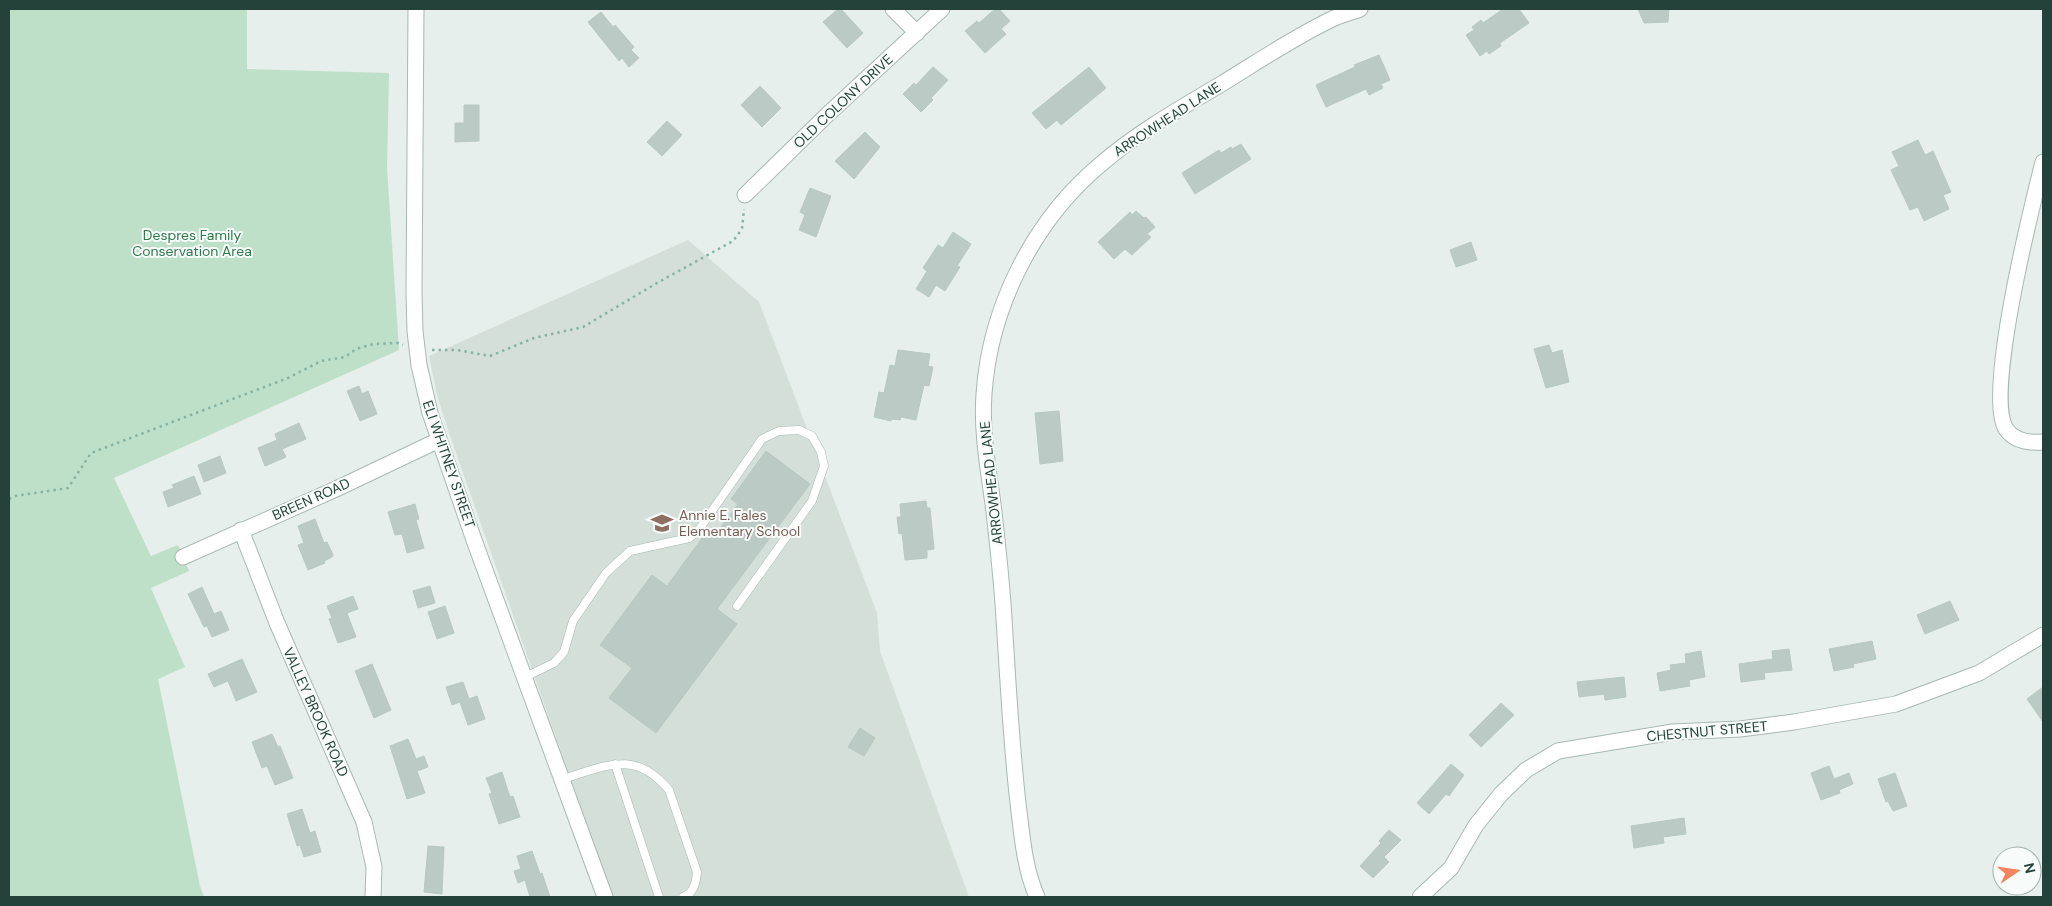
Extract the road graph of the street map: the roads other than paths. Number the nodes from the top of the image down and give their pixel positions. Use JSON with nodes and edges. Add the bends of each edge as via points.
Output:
{"nodes":[{"id":1,"x":416,"y":9,"type":"edge"},
{"id":2,"x":893,"y":9,"type":"edge"},
{"id":3,"x":942,"y":9,"type":"edge"},
{"id":4,"x":1360,"y":9,"type":"edge"},
{"id":5,"x":917,"y":33,"type":"junction"},
{"id":6,"x":2043,"y":162,"type":"edge"},
{"id":7,"x":745,"y":195,"type":"road end"},
{"id":8,"x":439,"y":440,"type":"junction"},
{"id":9,"x":2043,"y":442,"type":"edge"},
{"id":10,"x":241,"y":530,"type":"junction"},
{"id":11,"x":183,"y":557,"type":"dead end"},
{"id":12,"x":737,"y":606,"type":"dead end"},
{"id":13,"x":2043,"y":635,"type":"edge"},
{"id":14,"x":525,"y":677,"type":"junction"},
{"id":15,"x":615,"y":764,"type":"junction"},
{"id":16,"x":563,"y":779,"type":"junction"},
{"id":17,"x":373,"y":897,"type":"edge"},
{"id":18,"x":605,"y":897,"type":"edge"},
{"id":19,"x":659,"y":897,"type":"edge"},
{"id":20,"x":683,"y":897,"type":"edge"},
{"id":21,"x":1037,"y":897,"type":"edge"},
{"id":22,"x":1420,"y":897,"type":"edge"}],
"edges":[{"from":1,"to":8,"type":"street","name":"ELI WHITNEY STREET","via":[[414,292],[417,351],[426,398]]},
{"from":2,"to":5,"type":"street"},
{"from":3,"to":5,"type":"street","name":"OLD COLONY DRIVE"},
{"from":4,"to":21,"type":"street","name":"ARROWHEAD LANE","via":[[1331,19],[1249,67],[1158,122],[1102,163],[1050,217],[1031,246],[1000,314],[986,367],[984,436],[1001,571],[1011,745],[1022,845]]},
{"from":5,"to":7,"type":"street","name":"OLD COLONY DRIVE"},
{"from":6,"to":9,"type":"street","via":[[2008,319],[1999,396],[2006,429],[2031,443]]},
{"from":8,"to":10,"type":"street","name":"BREEN ROAD"},
{"from":8,"to":14,"type":"street","name":"ELI WHITNEY STREET"},
{"from":10,"to":11,"type":"street","name":"BREEN ROAD"},
{"from":10,"to":17,"type":"street","name":"VALLEY BROOK ROAD","via":[[277,623],[364,822],[374,867]]},
{"from":12,"to":14,"type":"lane","via":[[812,501],[820,479],[824,466],[821,452],[812,436],[799,430],[779,431],[762,439],[698,531],[689,538],[630,551],[606,573],[573,621],[564,652],[554,663]]},
{"from":13,"to":22,"type":"street","name":"CHESTNUT STREET","via":[[1979,673],[1896,704],[1794,722],[1740,729],[1673,732],[1558,751],[1526,770],[1501,794],[1476,825],[1451,868]]},
{"from":14,"to":16,"type":"street","name":"ELI WHITNEY STREET"},
{"from":15,"to":16,"type":"lane"},
{"from":15,"to":19,"type":"lane"},
{"from":15,"to":20,"type":"lane","via":[[626,763],[647,770],[669,790],[697,872],[696,883]]},
{"from":16,"to":18,"type":"street","name":"ELI WHITNEY STREET"}]}
